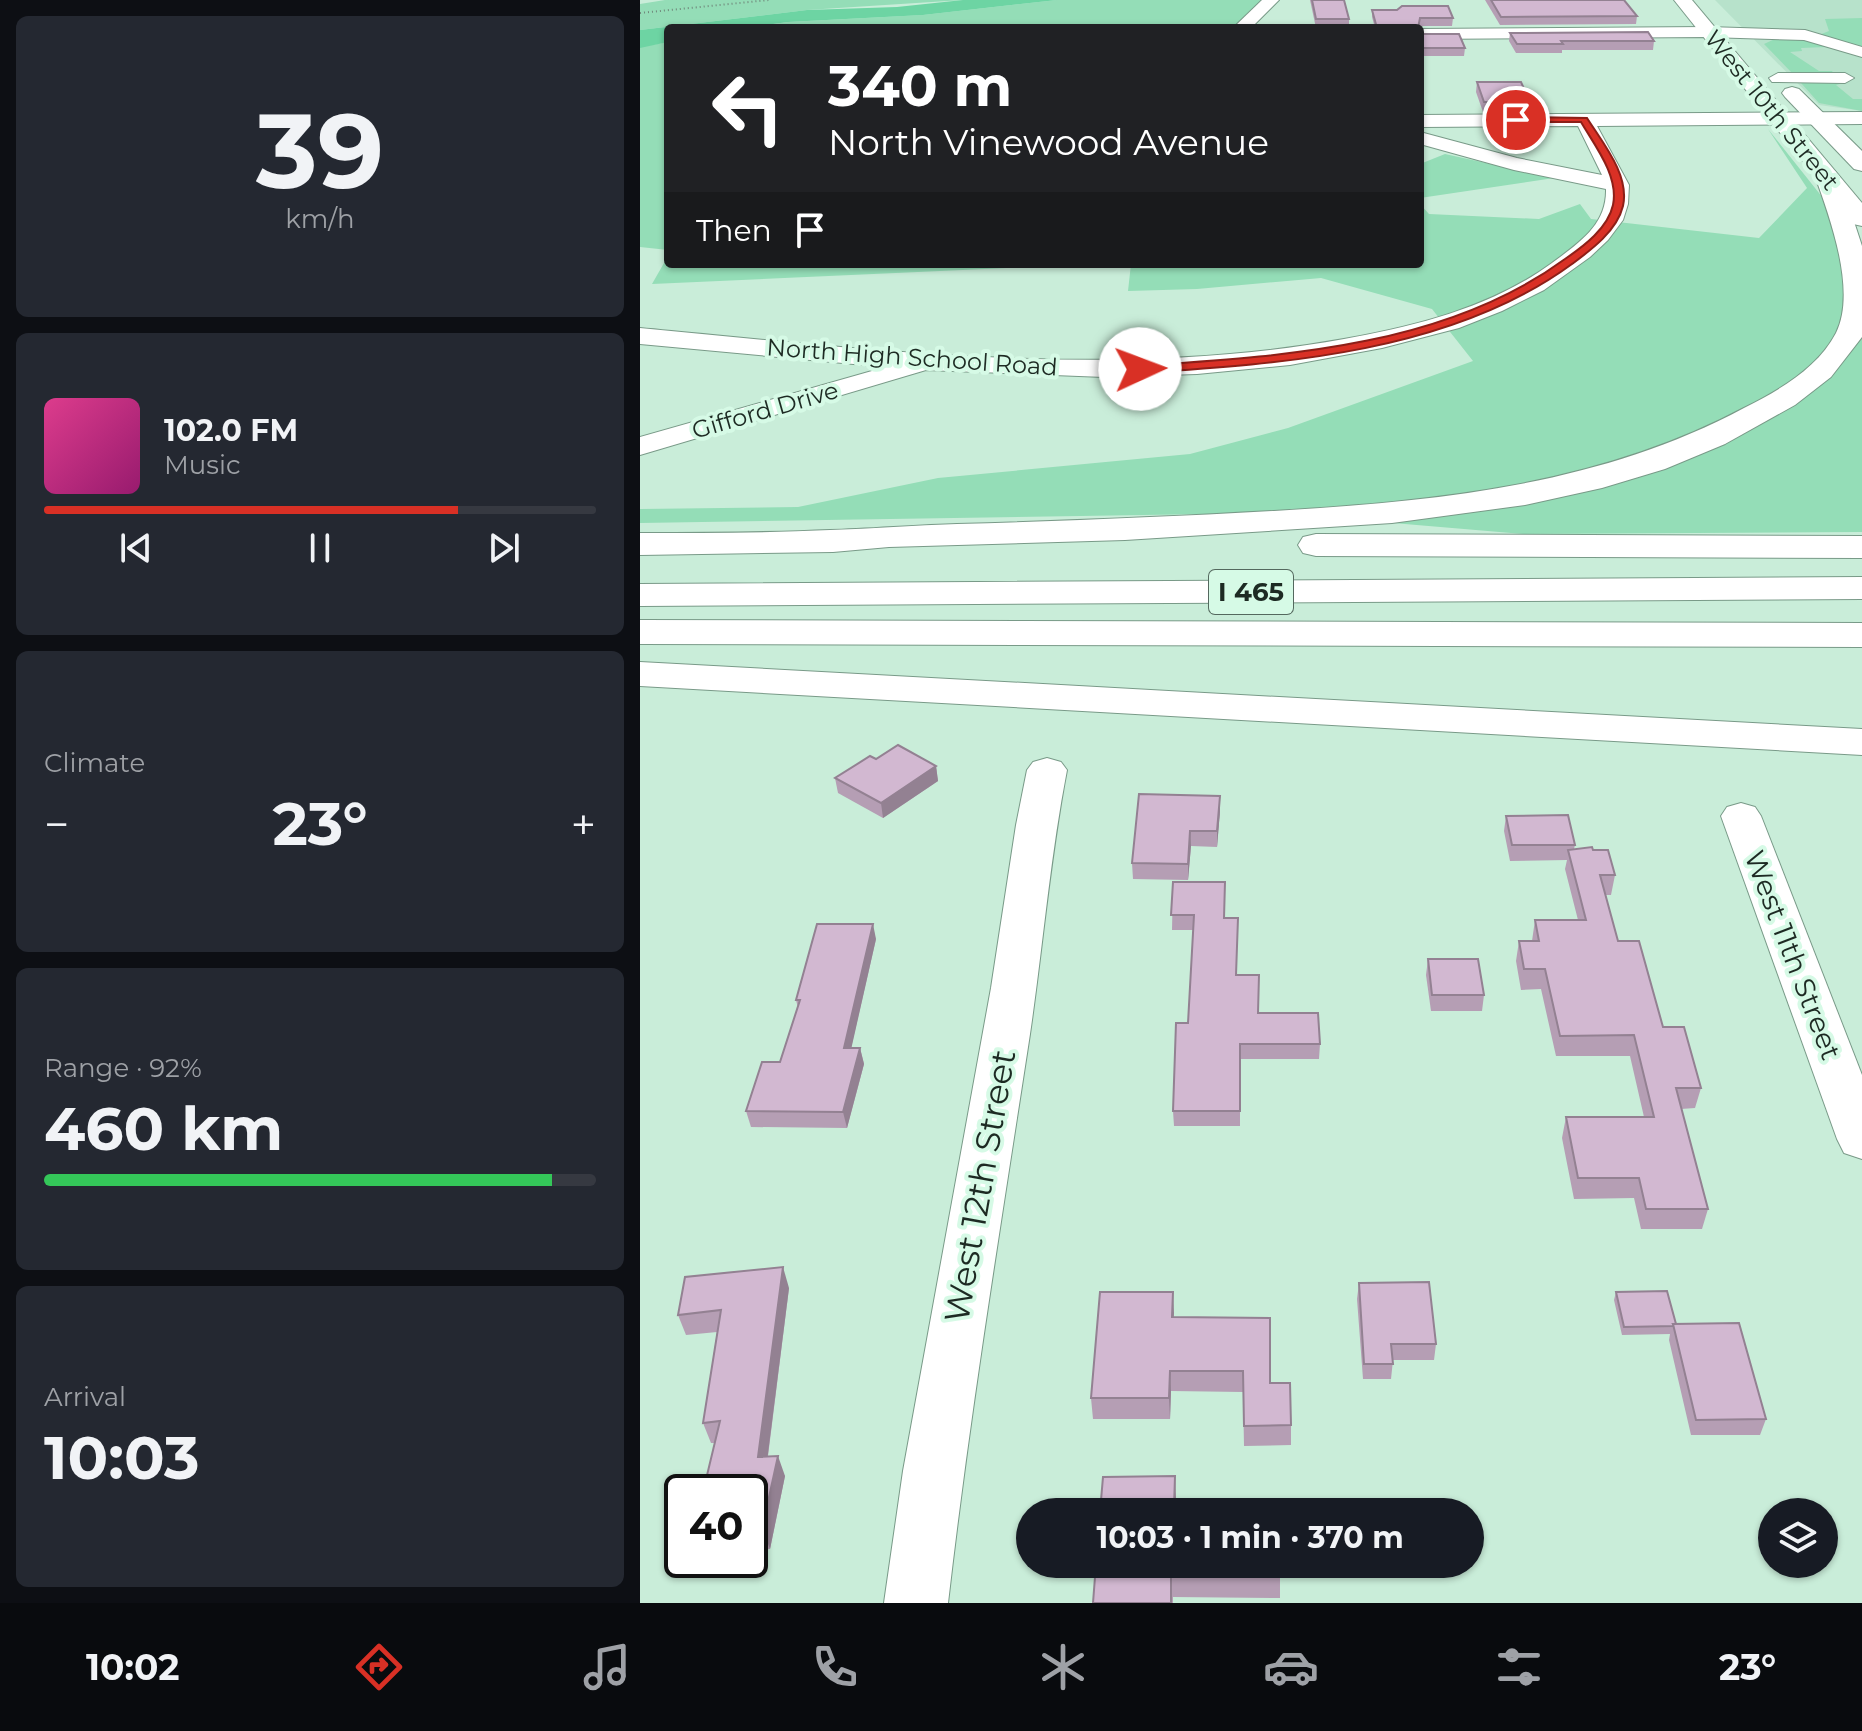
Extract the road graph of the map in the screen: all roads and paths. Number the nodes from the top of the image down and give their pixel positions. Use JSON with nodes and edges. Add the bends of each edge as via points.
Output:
{"nodes":[{"id":1,"x":769,"y":0,"type":"edge"},
{"id":2,"x":1271,"y":0,"type":"edge"},
{"id":3,"x":1683,"y":0,"type":"edge"},
{"id":4,"x":1714,"y":7,"type":"edge"},
{"id":5,"x":640,"y":13,"type":"edge"},
{"id":6,"x":1811,"y":17,"type":"dead end"},
{"id":7,"x":1245,"y":24,"type":"edge"},
{"id":8,"x":1708,"y":32,"type":"junction"},
{"id":9,"x":1424,"y":34,"type":"edge"},
{"id":10,"x":1737,"y":34,"type":"junction"},
{"id":11,"x":1805,"y":35,"type":"junction"},
{"id":12,"x":1861,"y":58,"type":"edge"},
{"id":13,"x":1766,"y":65,"type":"junction"},
{"id":14,"x":1845,"y":78,"type":"dead end"},
{"id":15,"x":1796,"y":118,"type":"junction"},
{"id":16,"x":1862,"y":118,"type":"edge"},
{"id":17,"x":1584,"y":119,"type":"junction"},
{"id":18,"x":1424,"y":121,"type":"edge"},
{"id":19,"x":1424,"y":139,"type":"edge"},
{"id":20,"x":1862,"y":164,"type":"edge"},
{"id":21,"x":1827,"y":176,"type":"junction"},
{"id":22,"x":1618,"y":185,"type":"junction"},
{"id":23,"x":1862,"y":219,"type":"edge"},
{"id":24,"x":640,"y":336,"type":"edge"},
{"id":25,"x":937,"y":361,"type":"junction"},
{"id":26,"x":640,"y":446,"type":"edge"},
{"id":27,"x":836,"y":541,"type":"junction"},
{"id":28,"x":640,"y":544,"type":"edge"},
{"id":29,"x":1862,"y":547,"type":"edge"},
{"id":30,"x":1862,"y":588,"type":"edge"},
{"id":31,"x":640,"y":595,"type":"edge"},
{"id":32,"x":640,"y":632,"type":"edge"},
{"id":33,"x":1862,"y":635,"type":"edge"},
{"id":34,"x":640,"y":674,"type":"edge"},
{"id":35,"x":1862,"y":742,"type":"edge"},
{"id":36,"x":1047,"y":770,"type":"dead end"},
{"id":37,"x":1741,"y":816,"type":"dead end"},
{"id":38,"x":1862,"y":1139,"type":"edge"},
{"id":39,"x":916,"y":1603,"type":"edge"}],
"edges":[{"from":1,"to":5,"type":"path"},
{"from":2,"to":7,"type":"street"},
{"from":3,"to":8,"type":"main road","name":"West 10th Street"},
{"from":4,"to":10,"type":"main road","name":"West 10th Street"},
{"from":6,"to":11,"type":"street","via":[[1819,30]]},
{"from":8,"to":9,"type":"street"},
{"from":8,"to":10,"type":"street"},
{"from":8,"to":15,"type":"main road","name":"West 10th Street"},
{"from":10,"to":11,"type":"street"},
{"from":10,"to":13,"type":"main road","name":"West 10th Street"},
{"from":11,"to":12,"type":"street"},
{"from":13,"to":14,"type":"street"},
{"from":13,"to":15,"type":"main road","name":"West 10th Street"},
{"from":15,"to":16,"type":"street"},
{"from":15,"to":17,"type":"street"},
{"from":15,"to":20,"type":"main road","name":"West 10th Street"},
{"from":15,"to":21,"type":"main road","name":"West 10th Street"},
{"from":17,"to":18,"type":"street"},
{"from":17,"to":22,"type":"street"},
{"from":19,"to":22,"type":"street"},
{"from":21,"to":23,"type":"main road","name":"West 10th Street"},
{"from":21,"to":27,"type":"main road","via":[[1856,256],[1857,310],[1846,338],[1815,376],[1790,395],[1694,447],[1570,484],[1384,514]]},
{"from":22,"to":25,"type":"street","name":"North High School Road","via":[[1612,221],[1570,262],[1510,299],[1421,331],[1307,355],[1177,368],[1054,369]]},
{"from":24,"to":25,"type":"street","name":"North High School Road"},
{"from":25,"to":26,"type":"street","name":"Gifford Drive"},
{"from":27,"to":28,"type":"main road"},
{"from":27,"to":29,"type":"main road"},
{"from":30,"to":31,"type":"main road","number":"I 465"},
{"from":32,"to":33,"type":"main road","number":"I 465"},
{"from":34,"to":35,"type":"main road"},
{"from":36,"to":39,"type":"street","name":"West 12th Street"},
{"from":37,"to":38,"type":"street","name":"West 11th Street"}]}
